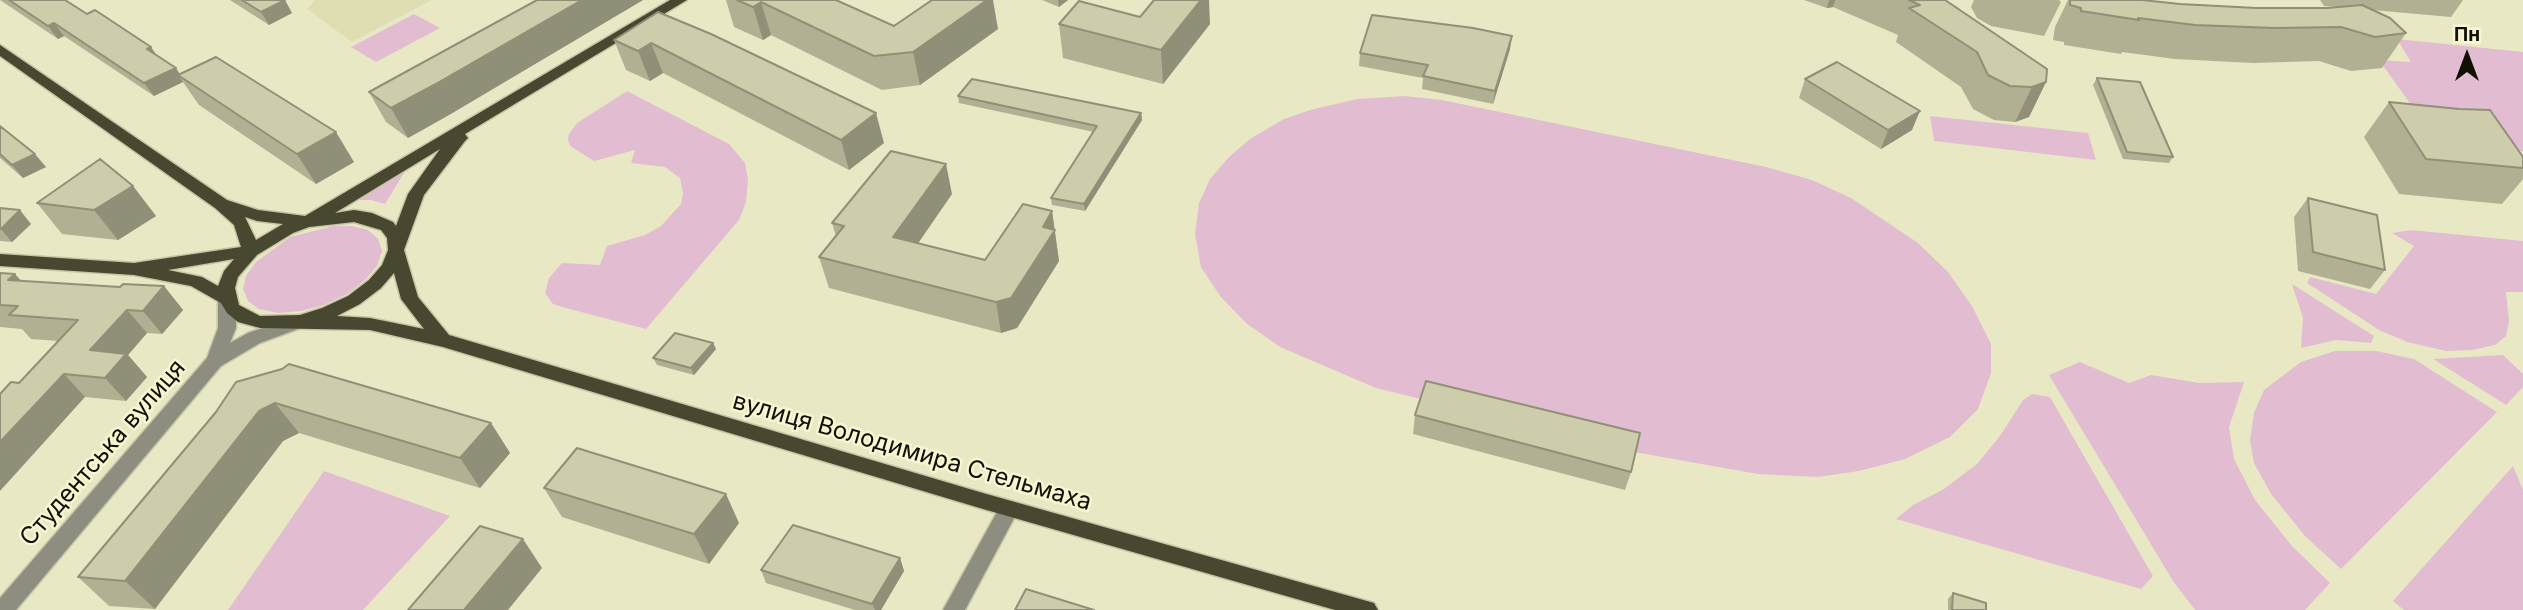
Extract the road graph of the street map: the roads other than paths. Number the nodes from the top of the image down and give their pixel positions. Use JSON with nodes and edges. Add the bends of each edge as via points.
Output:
{"nodes":[{"id":1,"x":680,"y":0,"type":"edge"},
{"id":2,"x":0,"y":50,"type":"edge"},
{"id":3,"x":478,"y":120,"type":"junction"},
{"id":4,"x":221,"y":204,"type":"junction"},
{"id":5,"x":307,"y":222,"type":"junction"},
{"id":6,"x":396,"y":250,"type":"junction"},
{"id":7,"x":251,"y":251,"type":"junction"},
{"id":8,"x":0,"y":260,"type":"edge"},
{"id":9,"x":134,"y":270,"type":"junction"},
{"id":10,"x":227,"y":299,"type":"junction"},
{"id":11,"x":300,"y":321,"type":"junction"},
{"id":12,"x":443,"y":340,"type":"junction"},
{"id":13,"x":215,"y":361,"type":"junction"},
{"id":14,"x":1009,"y":509,"type":"junction"},
{"id":15,"x":3,"y":610,"type":"edge"},
{"id":16,"x":954,"y":610,"type":"edge"},
{"id":17,"x":1367,"y":610,"type":"edge"}],
"edges":[{"from":1,"to":3,"type":"main road"},
{"from":2,"to":4,"type":"main road"},
{"from":3,"to":5,"type":"main road"},
{"from":3,"to":6,"type":"main road","via":[[416,194]]},
{"from":4,"to":5,"type":"main road"},
{"from":4,"to":7,"type":"main road","via":[[241,223]]},
{"from":5,"to":6,"type":"main road","via":[[354,216],[372,219],[387,226],[395,237]]},
{"from":5,"to":7,"type":"main road"},
{"from":6,"to":11,"type":"main road","via":[[390,267],[354,300]]},
{"from":6,"to":12,"type":"main road","via":[[410,299]]},
{"from":7,"to":9,"type":"main road"},
{"from":7,"to":10,"type":"main road","via":[[230,275]]},
{"from":8,"to":9,"type":"main road"},
{"from":9,"to":10,"type":"main road","via":[[196,281]]},
{"from":10,"to":11,"type":"main road","via":[[233,309],[252,320]]},
{"from":10,"to":13,"type":"street","via":[[227,328]]},
{"from":11,"to":12,"type":"main road","name":"вулиця Володимира Стельмаха","via":[[370,324]]},
{"from":11,"to":13,"type":"street","via":[[254,338]]},
{"from":12,"to":14,"type":"main road","name":"вулиця Володимира Стельмаха"},
{"from":13,"to":15,"type":"street","name":"Студентська вулиця"},
{"from":14,"to":16,"type":"street"},
{"from":14,"to":17,"type":"main road","name":"вулиця Володимира Стельмаха"}]}
